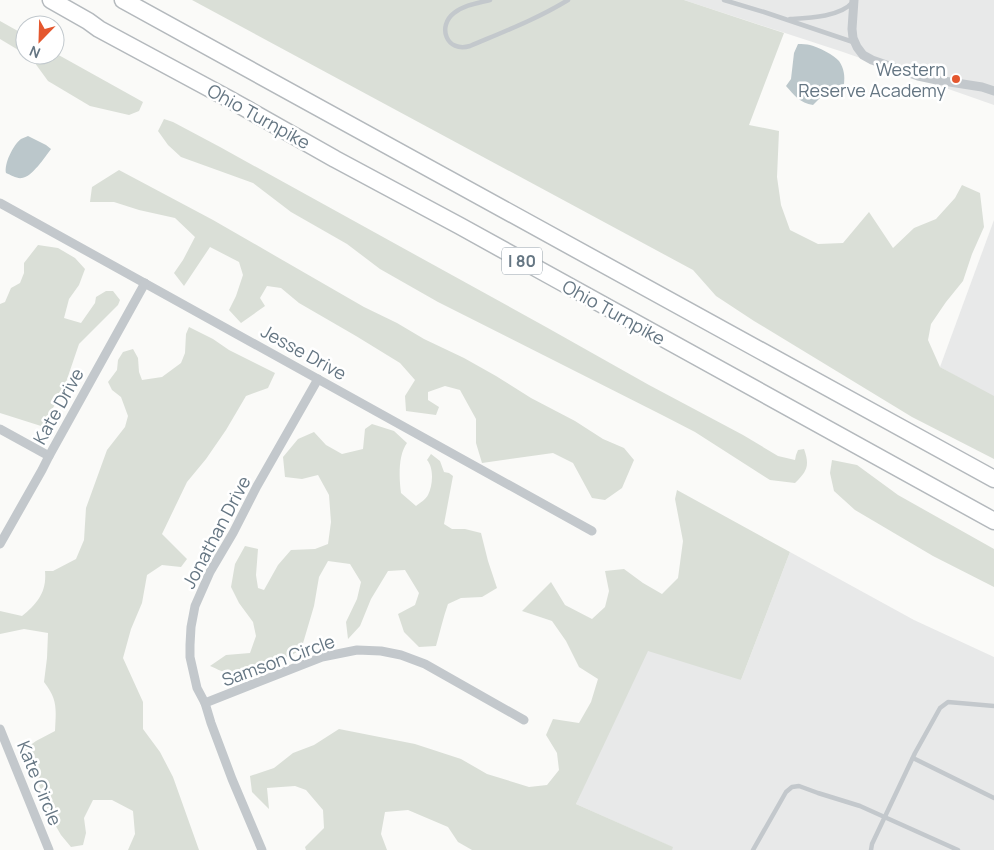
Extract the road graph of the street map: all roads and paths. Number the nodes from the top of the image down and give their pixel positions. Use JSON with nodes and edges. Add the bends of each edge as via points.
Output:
{"nodes":[{"id":1,"x":51,"y":0,"type":"edge"},
{"id":2,"x":123,"y":0,"type":"edge"},
{"id":3,"x":490,"y":0,"type":"edge"},
{"id":4,"x":568,"y":0,"type":"edge"},
{"id":5,"x":724,"y":0,"type":"edge"},
{"id":6,"x":854,"y":0,"type":"edge"},
{"id":7,"x":786,"y":19,"type":"junction"},
{"id":8,"x":855,"y":42,"type":"junction"},
{"id":9,"x":994,"y":91,"type":"edge"},
{"id":10,"x":0,"y":203,"type":"edge"},
{"id":11,"x":145,"y":284,"type":"junction"},
{"id":12,"x":318,"y":379,"type":"junction"},
{"id":13,"x":0,"y":429,"type":"edge"},
{"id":14,"x":49,"y":456,"type":"junction"},
{"id":15,"x":994,"y":479,"type":"edge"},
{"id":16,"x":994,"y":521,"type":"edge"},
{"id":17,"x":592,"y":531,"type":"dead end"},
{"id":18,"x":0,"y":544,"type":"edge"},
{"id":19,"x":206,"y":703,"type":"junction"},
{"id":20,"x":994,"y":706,"type":"edge"},
{"id":21,"x":524,"y":720,"type":"dead end"},
{"id":22,"x":0,"y":729,"type":"edge"},
{"id":23,"x":913,"y":758,"type":"junction"},
{"id":24,"x":994,"y":798,"type":"edge"},
{"id":25,"x":885,"y":817,"type":"junction"},
{"id":26,"x":49,"y":850,"type":"edge"},
{"id":27,"x":262,"y":850,"type":"edge"},
{"id":28,"x":753,"y":850,"type":"edge"},
{"id":29,"x":871,"y":850,"type":"edge"},
{"id":30,"x":958,"y":850,"type":"edge"}],
"edges":[{"from":1,"to":16,"type":"highway","name":"Ohio Turnpike","number":"I 80"},
{"from":2,"to":15,"type":"highway","name":"Ohio Turnpike","number":"I 80"},
{"from":3,"to":4,"type":"lane","via":[[455,11],[445,28],[448,41],[459,47],[470,46],[538,17]]},
{"from":5,"to":7,"type":"lane"},
{"from":6,"to":7,"type":"lane","via":[[834,13]]},
{"from":6,"to":8,"type":"street","via":[[852,29]]},
{"from":7,"to":8,"type":"lane"},
{"from":8,"to":9,"type":"street","via":[[863,55],[872,60],[918,76]]},
{"from":10,"to":11,"type":"street","name":"Jesse Drive"},
{"from":11,"to":12,"type":"street","name":"Jesse Drive"},
{"from":11,"to":14,"type":"street","name":"Kate Drive"},
{"from":12,"to":17,"type":"street","name":"Jesse Drive"},
{"from":12,"to":19,"type":"street","name":"Jonathan Drive","via":[[210,572],[195,606],[190,657],[197,688]]},
{"from":13,"to":14,"type":"street"},
{"from":14,"to":18,"type":"street","name":"Kate Drive"},
{"from":19,"to":21,"type":"street","name":"Samson Circle","via":[[322,658],[357,650],[381,650],[425,664]]},
{"from":19,"to":27,"type":"street","name":"Jonathan Drive","via":[[229,771]]},
{"from":20,"to":23,"type":"lane","via":[[948,702],[940,708]]},
{"from":22,"to":26,"type":"street","name":"Kate Circle"},
{"from":23,"to":24,"type":"lane"},
{"from":23,"to":25,"type":"lane"},
{"from":25,"to":28,"type":"lane","via":[[846,801],[799,786],[792,787]]},
{"from":25,"to":29,"type":"lane"},
{"from":25,"to":30,"type":"lane"}]}
